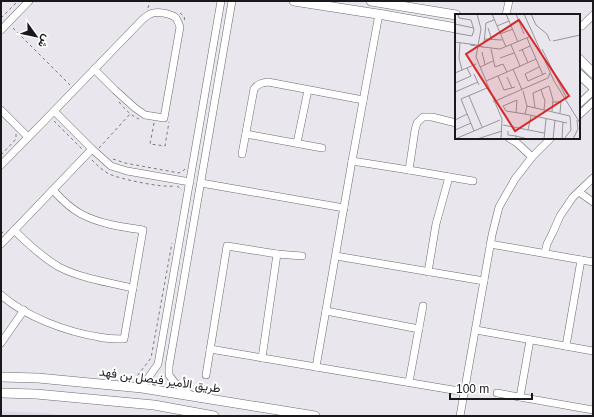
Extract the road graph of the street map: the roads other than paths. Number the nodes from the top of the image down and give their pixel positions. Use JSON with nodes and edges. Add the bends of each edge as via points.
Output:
{"nodes":[{"id":1,"x":29,"y":1,"type":"edge"},
{"id":2,"x":221,"y":1,"type":"edge"},
{"id":3,"x":232,"y":1,"type":"edge"},
{"id":4,"x":294,"y":1,"type":"edge"},
{"id":5,"x":371,"y":1,"type":"edge"},
{"id":6,"x":509,"y":1,"type":"edge"},
{"id":7,"x":379,"y":14,"type":"junction"},
{"id":8,"x":506,"y":14,"type":"edge"},
{"id":9,"x":455,"y":15,"type":"edge"},
{"id":10,"x":593,"y":15,"type":"edge"},
{"id":11,"x":582,"y":26,"type":"dead end"},
{"id":12,"x":455,"y":28,"type":"edge"},
{"id":13,"x":1,"y":30,"type":"edge"},
{"id":14,"x":580,"y":60,"type":"edge"},
{"id":15,"x":94,"y":69,"type":"junction"},
{"id":16,"x":593,"y":73,"type":"edge"},
{"id":17,"x":580,"y":75,"type":"edge"},
{"id":18,"x":593,"y":87,"type":"edge"},
{"id":19,"x":308,"y":90,"type":"junction"},
{"id":20,"x":593,"y":91,"type":"edge"},
{"id":21,"x":363,"y":100,"type":"junction"},
{"id":22,"x":593,"y":102,"type":"edge"},
{"id":23,"x":580,"y":103,"type":"edge"},
{"id":24,"x":1,"y":110,"type":"edge"},
{"id":25,"x":52,"y":113,"type":"junction"},
{"id":26,"x":580,"y":114,"type":"edge"},
{"id":27,"x":455,"y":123,"type":"edge"},
{"id":28,"x":246,"y":134,"type":"junction"},
{"id":29,"x":28,"y":137,"type":"junction"},
{"id":30,"x":511,"y":139,"type":"edge"},
{"id":31,"x":550,"y":139,"type":"edge"},
{"id":32,"x":297,"y":143,"type":"junction"},
{"id":33,"x":322,"y":148,"type":"dead end"},
{"id":34,"x":89,"y":152,"type":"junction"},
{"id":35,"x":242,"y":154,"type":"dead end"},
{"id":36,"x":532,"y":158,"type":"junction"},
{"id":37,"x":352,"y":161,"type":"junction"},
{"id":38,"x":1,"y":165,"type":"edge"},
{"id":39,"x":409,"y":170,"type":"junction"},
{"id":40,"x":449,"y":177,"type":"junction"},
{"id":41,"x":593,"y":178,"type":"edge"},
{"id":42,"x":473,"y":181,"type":"dead end"},
{"id":43,"x":190,"y":182,"type":"junction"},
{"id":44,"x":201,"y":183,"type":"junction"},
{"id":45,"x":53,"y":190,"type":"junction"},
{"id":46,"x":578,"y":192,"type":"junction"},
{"id":47,"x":593,"y":202,"type":"edge"},
{"id":48,"x":344,"y":208,"type":"junction"},
{"id":49,"x":14,"y":230,"type":"junction"},
{"id":50,"x":1,"y":244,"type":"edge"},
{"id":51,"x":490,"y":244,"type":"junction"},
{"id":52,"x":545,"y":253,"type":"junction"},
{"id":53,"x":277,"y":254,"type":"junction"},
{"id":54,"x":302,"y":256,"type":"dead end"},
{"id":55,"x":336,"y":256,"type":"junction"},
{"id":56,"x":581,"y":260,"type":"junction"},
{"id":57,"x":593,"y":262,"type":"edge"},
{"id":58,"x":428,"y":272,"type":"junction"},
{"id":59,"x":484,"y":281,"type":"junction"},
{"id":60,"x":133,"y":288,"type":"junction"},
{"id":61,"x":170,"y":294,"type":"junction"},
{"id":62,"x":1,"y":295,"type":"edge"},
{"id":63,"x":424,"y":306,"type":"dead end"},
{"id":64,"x":24,"y":310,"type":"junction"},
{"id":65,"x":326,"y":311,"type":"junction"},
{"id":66,"x":419,"y":328,"type":"junction"},
{"id":67,"x":175,"y":329,"type":"junction"},
{"id":68,"x":476,"y":330,"type":"junction"},
{"id":69,"x":530,"y":340,"type":"junction"},
{"id":70,"x":1,"y":343,"type":"edge"},
{"id":71,"x":566,"y":346,"type":"junction"},
{"id":72,"x":210,"y":349,"type":"junction"},
{"id":73,"x":593,"y":351,"type":"edge"},
{"id":74,"x":262,"y":358,"type":"junction"},
{"id":75,"x":316,"y":367,"type":"junction"},
{"id":76,"x":206,"y":375,"type":"dead end"},
{"id":77,"x":1,"y":377,"type":"edge"},
{"id":78,"x":409,"y":382,"type":"junction"},
{"id":79,"x":136,"y":387,"type":"junction"},
{"id":80,"x":465,"y":392,"type":"junction"},
{"id":81,"x":1,"y":393,"type":"edge"},
{"id":82,"x":497,"y":393,"type":"dead end"},
{"id":83,"x":192,"y":396,"type":"junction"},
{"id":84,"x":520,"y":397,"type":"junction"},
{"id":85,"x":593,"y":410,"type":"edge"},
{"id":86,"x":214,"y":416,"type":"edge"},
{"id":87,"x":315,"y":416,"type":"edge"},
{"id":88,"x":460,"y":416,"type":"edge"}],
"edges":[{"from":1,"to":13,"type":"street"},
{"from":2,"to":43,"type":"street"},
{"from":3,"to":44,"type":"street"},
{"from":4,"to":7,"type":"main road"},
{"from":5,"to":9,"type":"main road"},
{"from":6,"to":8,"type":"street"},
{"from":7,"to":12,"type":"main road"},
{"from":7,"to":21,"type":"street"},
{"from":10,"to":11,"type":"street"},
{"from":14,"to":16,"type":"main road"},
{"from":15,"to":15,"type":"street","via":[[150,14],[158,13],[176,18],[180,27],[164,118],[145,115],[114,90]]},
{"from":15,"to":25,"type":"street"},
{"from":17,"to":18,"type":"main road"},
{"from":19,"to":21,"type":"street"},
{"from":19,"to":28,"type":"street","via":[[268,82],[257,85],[254,89]]},
{"from":19,"to":32,"type":"street"},
{"from":20,"to":23,"type":"street"},
{"from":21,"to":37,"type":"street"},
{"from":22,"to":26,"type":"street"},
{"from":24,"to":29,"type":"street"},
{"from":25,"to":29,"type":"street"},
{"from":25,"to":34,"type":"street"},
{"from":27,"to":39,"type":"street","via":[[432,117],[423,118],[417,123]]},
{"from":28,"to":32,"type":"street"},
{"from":28,"to":35,"type":"street"},
{"from":29,"to":38,"type":"street"},
{"from":30,"to":36,"type":"street"},
{"from":31,"to":36,"type":"street"},
{"from":32,"to":33,"type":"street"},
{"from":34,"to":43,"type":"street","via":[[111,166],[127,171]]},
{"from":34,"to":45,"type":"street"},
{"from":36,"to":51,"type":"street","via":[[515,180],[499,208]]},
{"from":37,"to":39,"type":"street"},
{"from":37,"to":48,"type":"street"},
{"from":39,"to":40,"type":"street"},
{"from":40,"to":42,"type":"street"},
{"from":40,"to":58,"type":"street","via":[[436,224]]},
{"from":41,"to":46,"type":"street"},
{"from":43,"to":61,"type":"street"},
{"from":44,"to":48,"type":"street"},
{"from":44,"to":67,"type":"street"},
{"from":45,"to":49,"type":"street"},
{"from":45,"to":60,"type":"street","via":[[80,214],[120,227],[143,230]]},
{"from":46,"to":47,"type":"street"},
{"from":46,"to":52,"type":"street","via":[[560,216]]},
{"from":48,"to":55,"type":"street"},
{"from":49,"to":50,"type":"street"},
{"from":49,"to":60,"type":"street","via":[[45,258],[60,267],[76,274]]},
{"from":51,"to":52,"type":"street"},
{"from":51,"to":59,"type":"street"},
{"from":52,"to":56,"type":"street"},
{"from":53,"to":54,"type":"street"},
{"from":53,"to":72,"type":"street","via":[[228,246]]},
{"from":53,"to":74,"type":"street"},
{"from":55,"to":58,"type":"street"},
{"from":55,"to":65,"type":"street"},
{"from":56,"to":57,"type":"street"},
{"from":56,"to":71,"type":"street"},
{"from":58,"to":59,"type":"street"},
{"from":59,"to":68,"type":"street"},
{"from":60,"to":64,"type":"street","via":[[124,339],[100,337],[63,328]]},
{"from":61,"to":67,"type":"street","via":[[172,305],[169,325],[171,330]]},
{"from":61,"to":79,"type":"street","via":[[158,364],[146,381]]},
{"from":62,"to":64,"type":"street"},
{"from":63,"to":66,"type":"street"},
{"from":64,"to":70,"type":"street"},
{"from":65,"to":66,"type":"street"},
{"from":65,"to":75,"type":"street"},
{"from":66,"to":78,"type":"street"},
{"from":67,"to":83,"type":"street","via":[[169,375]]},
{"from":68,"to":69,"type":"street"},
{"from":68,"to":80,"type":"street"},
{"from":69,"to":71,"type":"street"},
{"from":69,"to":84,"type":"street"},
{"from":71,"to":73,"type":"street"},
{"from":72,"to":74,"type":"street"},
{"from":72,"to":76,"type":"street"},
{"from":74,"to":75,"type":"street"},
{"from":75,"to":78,"type":"street"},
{"from":77,"to":79,"type":"main road","name":"طريق الأمير فيصل بن فهد"},
{"from":78,"to":80,"type":"street"},
{"from":79,"to":83,"type":"main road","name":"طريق الأمير فيصل بن فهد"},
{"from":80,"to":88,"type":"street"},
{"from":81,"to":86,"type":"main road","via":[[154,406]]},
{"from":82,"to":84,"type":"street"},
{"from":83,"to":87,"type":"main road","name":"طريق الأمير فيصل بن فهد"},
{"from":84,"to":85,"type":"street"}]}
